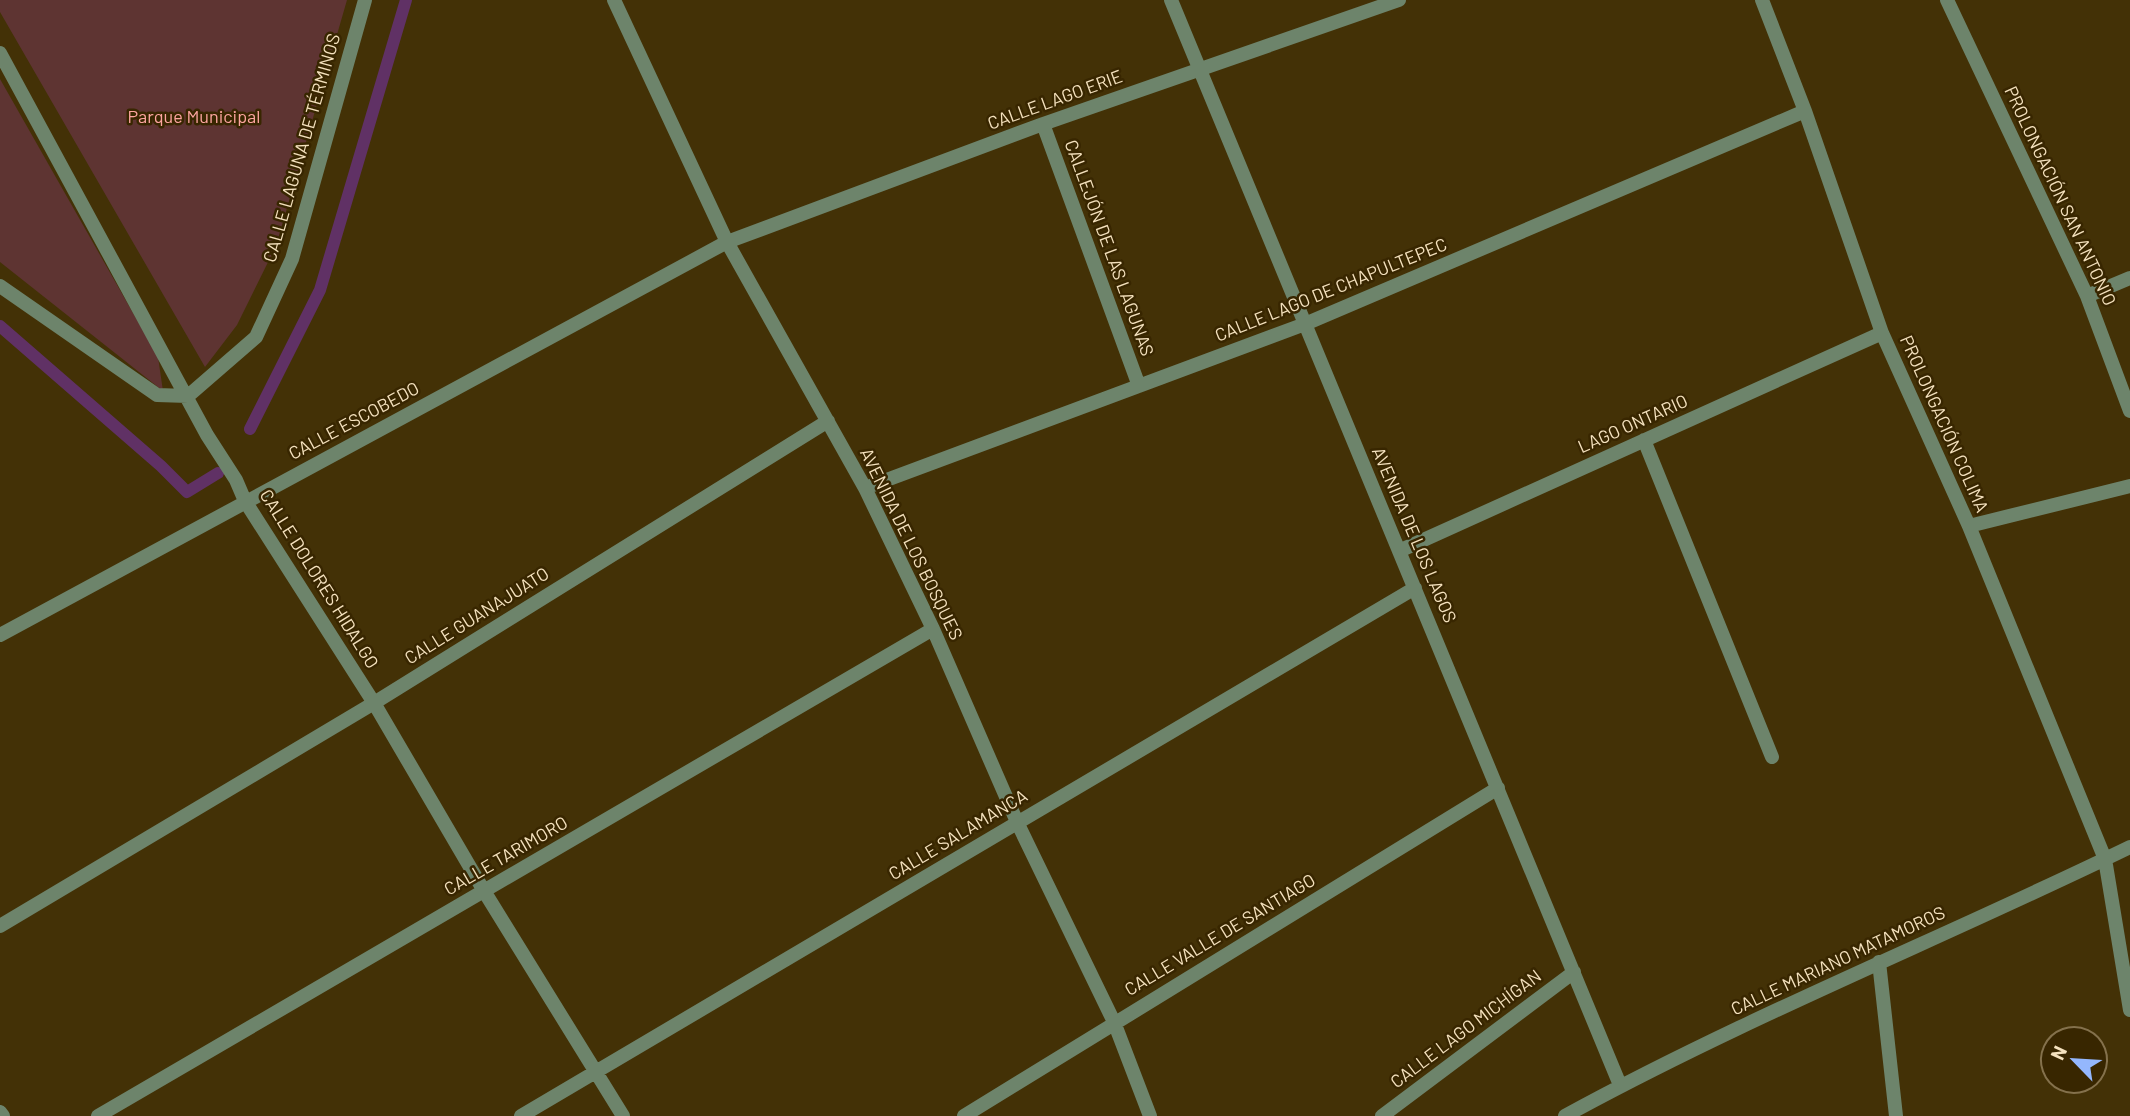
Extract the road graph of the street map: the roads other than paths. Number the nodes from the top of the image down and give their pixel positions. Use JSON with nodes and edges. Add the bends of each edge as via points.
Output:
{"nodes":[{"id":1,"x":365,"y":0,"type":"edge"},
{"id":2,"x":614,"y":0,"type":"edge"},
{"id":3,"x":1171,"y":0,"type":"edge"},
{"id":4,"x":1399,"y":0,"type":"edge"},
{"id":5,"x":1762,"y":0,"type":"edge"},
{"id":6,"x":1947,"y":0,"type":"edge"},
{"id":7,"x":0,"y":53,"type":"edge"},
{"id":8,"x":1200,"y":69,"type":"junction"},
{"id":9,"x":1805,"y":111,"type":"junction"},
{"id":10,"x":1043,"y":124,"type":"junction"},
{"id":11,"x":727,"y":242,"type":"junction"},
{"id":12,"x":2130,"y":278,"type":"edge"},
{"id":13,"x":0,"y":286,"type":"edge"},
{"id":14,"x":2087,"y":296,"type":"junction"},
{"id":15,"x":1305,"y":324,"type":"junction"},
{"id":16,"x":1882,"y":333,"type":"junction"},
{"id":17,"x":1139,"y":386,"type":"junction"},
{"id":18,"x":188,"y":396,"type":"junction"},
{"id":19,"x":2130,"y":411,"type":"edge"},
{"id":20,"x":828,"y":421,"type":"junction"},
{"id":21,"x":1644,"y":440,"type":"junction"},
{"id":22,"x":2130,"y":486,"type":"edge"},
{"id":23,"x":865,"y":488,"type":"junction"},
{"id":24,"x":245,"y":501,"type":"junction"},
{"id":25,"x":1969,"y":526,"type":"junction"},
{"id":26,"x":1399,"y":551,"type":"junction"},
{"id":27,"x":1415,"y":588,"type":"junction"},
{"id":28,"x":933,"y":629,"type":"junction"},
{"id":29,"x":0,"y":635,"type":"edge"},
{"id":30,"x":374,"y":703,"type":"junction"},
{"id":31,"x":1772,"y":757,"type":"dead end"},
{"id":32,"x":1498,"y":788,"type":"junction"},
{"id":33,"x":1017,"y":822,"type":"junction"},
{"id":34,"x":2130,"y":847,"type":"edge"},
{"id":35,"x":2105,"y":859,"type":"junction"},
{"id":36,"x":484,"y":891,"type":"junction"},
{"id":37,"x":0,"y":926,"type":"edge"},
{"id":38,"x":1879,"y":962,"type":"junction"},
{"id":39,"x":1574,"y":972,"type":"junction"},
{"id":40,"x":2130,"y":1010,"type":"edge"},
{"id":41,"x":1114,"y":1022,"type":"junction"},
{"id":42,"x":596,"y":1072,"type":"junction"},
{"id":43,"x":1620,"y":1085,"type":"junction"},
{"id":44,"x":98,"y":1116,"type":"edge"},
{"id":45,"x":521,"y":1116,"type":"edge"},
{"id":46,"x":622,"y":1116,"type":"edge"},
{"id":47,"x":964,"y":1116,"type":"edge"},
{"id":48,"x":1150,"y":1116,"type":"edge"},
{"id":49,"x":1382,"y":1116,"type":"edge"},
{"id":50,"x":1565,"y":1116,"type":"edge"},
{"id":51,"x":1896,"y":1116,"type":"edge"}],
"edges":[{"from":1,"to":18,"type":"street","name":"CALLE LAGUNA DE TÉRMINOS","via":[[292,259],[256,337]]},
{"from":2,"to":11,"type":"street","name":"AVENIDA DE LOS BOSQUES"},
{"from":3,"to":8,"type":"street","name":"AVENIDA DE LOS LAGOS"},
{"from":4,"to":8,"type":"street","name":"CALLE LAGO ERIE"},
{"from":5,"to":9,"type":"street","name":"PROLONGACIÓN COLIMA"},
{"from":6,"to":14,"type":"street","name":"PROLONGACIÓN SAN ANTONIO"},
{"from":7,"to":18,"type":"street","name":"CALLE DOLORES HIDALGO"},
{"from":8,"to":10,"type":"street","name":"CALLE LAGO ERIE"},
{"from":8,"to":15,"type":"street","name":"AVENIDA DE LOS LAGOS"},
{"from":9,"to":15,"type":"street","name":"CALLE LAGO DE CHAPULTEPEC"},
{"from":9,"to":16,"type":"street","name":"PROLONGACIÓN COLIMA"},
{"from":10,"to":11,"type":"street","name":"CALLE LAGO ERIE"},
{"from":10,"to":17,"type":"street","name":"CALLEJÓN DE LAS LAGUNAS"},
{"from":11,"to":20,"type":"street","name":"AVENIDA DE LOS BOSQUES"},
{"from":11,"to":24,"type":"street","name":"CALLE ESCOBEDO"},
{"from":12,"to":14,"type":"street"},
{"from":13,"to":18,"type":"street","via":[[157,395]]},
{"from":14,"to":19,"type":"street","name":"PROLONGACIÓN SAN ANTONIO"},
{"from":15,"to":17,"type":"street","name":"CALLE LAGO DE CHAPULTEPEC"},
{"from":15,"to":26,"type":"street","name":"AVENIDA DE LOS LAGOS"},
{"from":16,"to":21,"type":"street","name":"LAGO ONTARIO"},
{"from":16,"to":25,"type":"street","name":"PROLONGACIÓN COLIMA"},
{"from":17,"to":23,"type":"street","name":"CALLE LAGO DE CHAPULTEPEC"},
{"from":18,"to":24,"type":"street","name":"CALLE DOLORES HIDALGO"},
{"from":20,"to":23,"type":"street","name":"AVENIDA DE LOS BOSQUES"},
{"from":20,"to":30,"type":"street","name":"CALLE GUANAJUATO"},
{"from":21,"to":26,"type":"street","name":"LAGO ONTARIO"},
{"from":21,"to":31,"type":"street"},
{"from":22,"to":25,"type":"street"},
{"from":23,"to":28,"type":"street","name":"AVENIDA DE LOS BOSQUES"},
{"from":24,"to":29,"type":"street","name":"CALLE ESCOBEDO"},
{"from":24,"to":30,"type":"street","name":"CALLE DOLORES HIDALGO"},
{"from":25,"to":35,"type":"street","name":"PROLONGACIÓN COLIMA"},
{"from":26,"to":27,"type":"street","name":"AVENIDA DE LOS LAGOS"},
{"from":27,"to":32,"type":"street","name":"AVENIDA DE LOS LAGOS"},
{"from":27,"to":33,"type":"street","name":"CALLE SALAMANCA"},
{"from":28,"to":33,"type":"street","name":"AVENIDA DE LOS BOSQUES"},
{"from":28,"to":36,"type":"street","name":"CALLE TARIMORO"},
{"from":30,"to":36,"type":"street","name":"CALLE DOLORES HIDALGO"},
{"from":30,"to":37,"type":"street","name":"CALLE GUANAJUATO"},
{"from":32,"to":39,"type":"street","name":"AVENIDA DE LOS LAGOS"},
{"from":32,"to":41,"type":"street","name":"CALLE VALLE DE SANTIAGO"},
{"from":33,"to":41,"type":"street","name":"AVENIDA DE LOS BOSQUES"},
{"from":33,"to":42,"type":"street","name":"CALLE SALAMANCA"},
{"from":34,"to":35,"type":"street","name":"CALLE MARIANO MATAMOROS"},
{"from":35,"to":38,"type":"street","name":"CALLE MARIANO MATAMOROS"},
{"from":35,"to":40,"type":"street","name":"PROLONGACIÓN COLIMA"},
{"from":36,"to":42,"type":"street","name":"CALLE DOLORES HIDALGO"},
{"from":36,"to":44,"type":"street","name":"CALLE TARIMORO"},
{"from":38,"to":43,"type":"street","name":"CALLE MARIANO MATAMOROS"},
{"from":38,"to":51,"type":"street"},
{"from":39,"to":43,"type":"street","name":"AVENIDA DE LOS LAGOS"},
{"from":39,"to":49,"type":"street","name":"CALLE LAGO MICHÍGAN"},
{"from":41,"to":47,"type":"street","name":"CALLE VALLE DE SANTIAGO"},
{"from":41,"to":48,"type":"street","name":"AVENIDA DE LOS BOSQUES"},
{"from":42,"to":45,"type":"street","name":"CALLE SALAMANCA"},
{"from":42,"to":46,"type":"street","name":"CALLE DOLORES HIDALGO"},
{"from":43,"to":50,"type":"street","name":"CALLE MARIANO MATAMOROS"}]}
